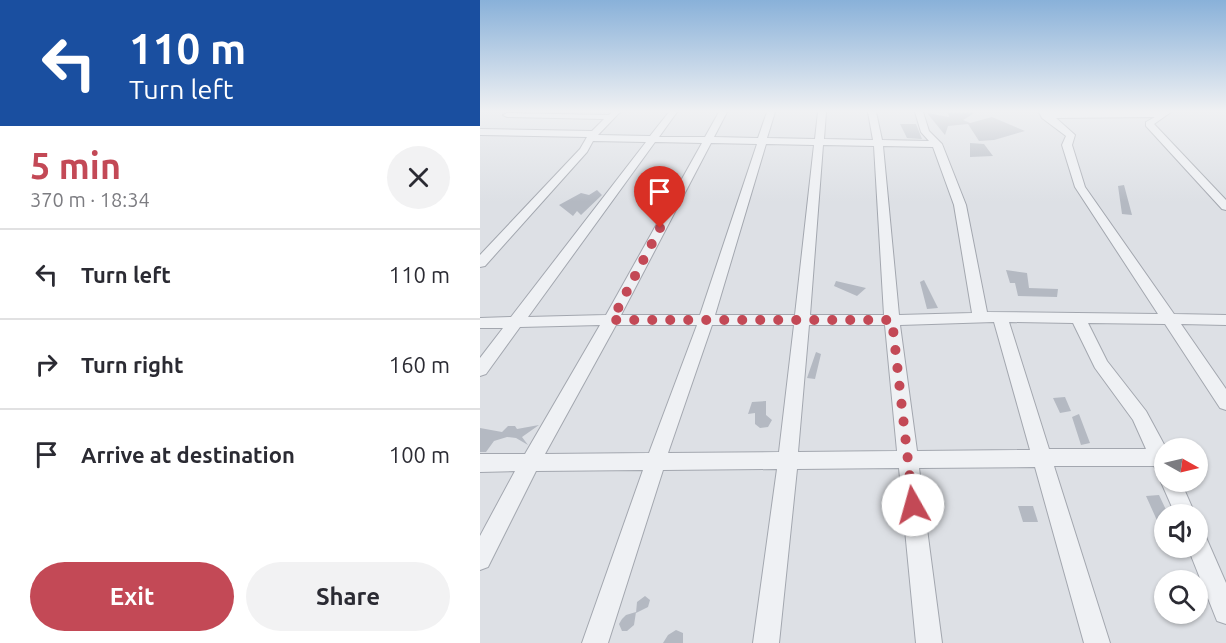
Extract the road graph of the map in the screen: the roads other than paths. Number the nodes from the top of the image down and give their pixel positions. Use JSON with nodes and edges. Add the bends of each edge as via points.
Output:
{"nodes":[{"id":1,"x":589,"y":142,"type":"edge"},
{"id":2,"x":650,"y":142,"type":"edge"},
{"id":3,"x":707,"y":142,"type":"edge"},
{"id":4,"x":762,"y":142,"type":"edge"},
{"id":5,"x":819,"y":142,"type":"edge"},
{"id":6,"x":878,"y":142,"type":"joint"},
{"id":7,"x":1068,"y":142,"type":"edge"},
{"id":8,"x":1166,"y":142,"type":"edge"},
{"id":9,"x":937,"y":144,"type":"joint"},
{"id":10,"x":1226,"y":207,"type":"edge"},
{"id":11,"x":480,"y":263,"type":"edge"},
{"id":12,"x":990,"y":317,"type":"junction"},
{"id":13,"x":1078,"y":318,"type":"junction"},
{"id":14,"x":1169,"y":318,"type":"junction"},
{"id":15,"x":612,"y":320,"type":"junction"},
{"id":16,"x":706,"y":320,"type":"junction"},
{"id":17,"x":801,"y":320,"type":"junction"},
{"id":18,"x":892,"y":320,"type":"junction"},
{"id":19,"x":1226,"y":320,"type":"edge"},
{"id":20,"x":514,"y":322,"type":"junction"},
{"id":21,"x":480,"y":323,"type":"edge"},
{"id":22,"x":480,"y":370,"type":"edge"},
{"id":23,"x":1226,"y":403,"type":"edge"},
{"id":24,"x":1154,"y":445,"type":"edge"},
{"id":25,"x":1042,"y":458,"type":"junction"},
{"id":26,"x":788,"y":459,"type":"junction"},
{"id":27,"x":656,"y":460,"type":"junction"},
{"id":28,"x":908,"y":460,"type":"junction"},
{"id":29,"x":531,"y":461,"type":"junction"},
{"id":30,"x":1154,"y":461,"type":"edge"},
{"id":31,"x":480,"y":463,"type":"edge"},
{"id":32,"x":1203,"y":558,"type":"edge"},
{"id":33,"x":480,"y":559,"type":"edge"},
{"id":34,"x":1226,"y":612,"type":"edge"},
{"id":35,"x":595,"y":643,"type":"edge"},
{"id":36,"x":766,"y":643,"type":"edge"},
{"id":37,"x":929,"y":643,"type":"edge"},
{"id":38,"x":1097,"y":643,"type":"edge"}],
"edges":[{"from":1,"to":11,"type":"street"},
{"from":2,"to":20,"type":"street"},
{"from":3,"to":15,"type":"street"},
{"from":4,"to":16,"type":"street"},
{"from":5,"to":17,"type":"street"},
{"from":6,"to":9,"type":"street"},
{"from":6,"to":18,"type":"street"},
{"from":7,"to":14,"type":"street","via":[[1080,187]]},
{"from":8,"to":10,"type":"street"},
{"from":9,"to":12,"type":"street","via":[[960,205]]},
{"from":12,"to":13,"type":"street"},
{"from":12,"to":18,"type":"street"},
{"from":12,"to":25,"type":"street"},
{"from":13,"to":14,"type":"street"},
{"from":13,"to":24,"type":"street","via":[[1101,364],[1140,416]]},
{"from":14,"to":19,"type":"street"},
{"from":14,"to":23,"type":"street"},
{"from":15,"to":16,"type":"street"},
{"from":15,"to":20,"type":"street"},
{"from":15,"to":29,"type":"street"},
{"from":16,"to":17,"type":"street"},
{"from":16,"to":27,"type":"street"},
{"from":17,"to":18,"type":"street"},
{"from":17,"to":26,"type":"street"},
{"from":18,"to":28,"type":"street"},
{"from":20,"to":21,"type":"street"},
{"from":20,"to":22,"type":"street"},
{"from":25,"to":28,"type":"street"},
{"from":25,"to":30,"type":"street"},
{"from":25,"to":38,"type":"street"},
{"from":26,"to":27,"type":"street"},
{"from":26,"to":28,"type":"street"},
{"from":26,"to":36,"type":"street"},
{"from":27,"to":29,"type":"street"},
{"from":27,"to":35,"type":"street"},
{"from":28,"to":37,"type":"street"},
{"from":29,"to":31,"type":"street"},
{"from":29,"to":33,"type":"street"},
{"from":32,"to":34,"type":"street"}]}
